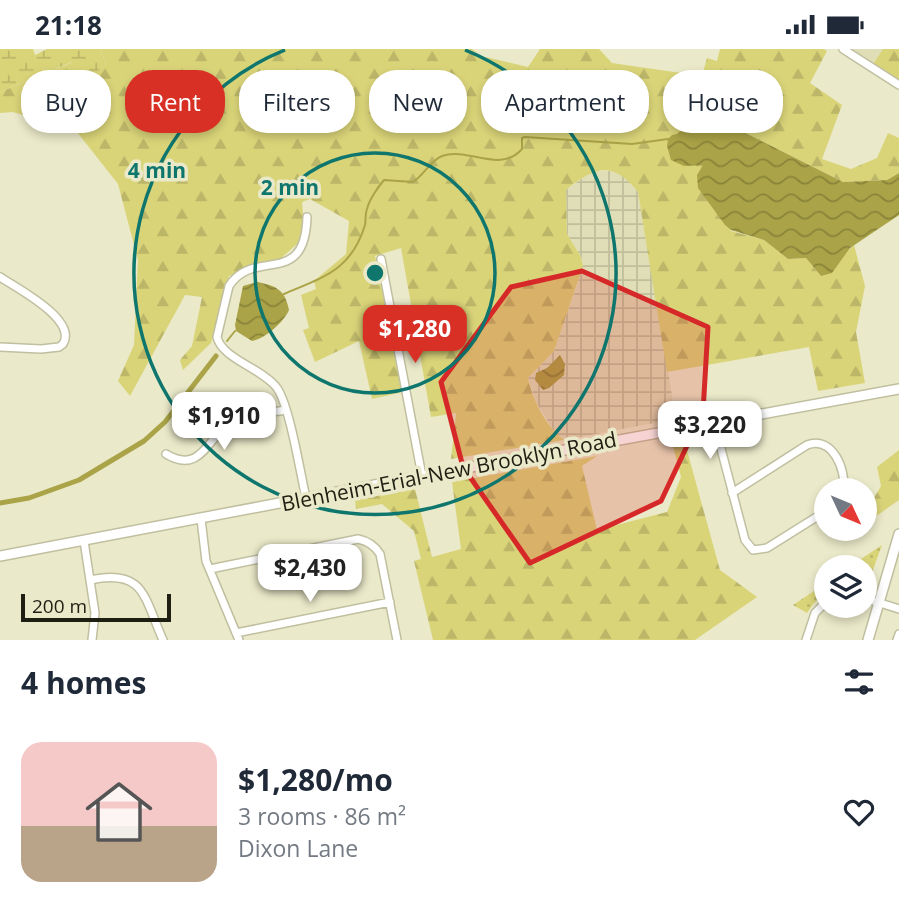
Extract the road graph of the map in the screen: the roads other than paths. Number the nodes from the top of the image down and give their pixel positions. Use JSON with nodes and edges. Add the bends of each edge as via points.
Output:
{"nodes":[{"id":1,"x":843,"y":49,"type":"edge"},
{"id":2,"x":899,"y":85,"type":"edge"},
{"id":3,"x":307,"y":216,"type":"dead end"},
{"id":4,"x":381,"y":259,"type":"dead end"},
{"id":5,"x":0,"y":277,"type":"edge"},
{"id":6,"x":0,"y":347,"type":"edge"},
{"id":7,"x":899,"y":389,"type":"edge"},
{"id":8,"x":286,"y":410,"type":"junction"},
{"id":9,"x":714,"y":422,"type":"junction"},
{"id":10,"x":166,"y":454,"type":"dead end"},
{"id":11,"x":422,"y":476,"type":"junction"},
{"id":12,"x":843,"y":478,"type":"edge"},
{"id":13,"x":732,"y":493,"type":"junction"},
{"id":14,"x":306,"y":498,"type":"junction"},
{"id":15,"x":201,"y":519,"type":"junction"},
{"id":16,"x":814,"y":519,"type":"edge"},
{"id":17,"x":899,"y":534,"type":"edge"},
{"id":18,"x":84,"y":541,"type":"junction"},
{"id":19,"x":0,"y":556,"type":"edge"},
{"id":20,"x":210,"y":569,"type":"junction"},
{"id":21,"x":90,"y":580,"type":"junction"},
{"id":22,"x":390,"y":602,"type":"junction"},
{"id":23,"x":877,"y":602,"type":"edge"},
{"id":24,"x":880,"y":603,"type":"junction"},
{"id":25,"x":899,"y":609,"type":"edge"},
{"id":26,"x":814,"y":617,"type":"edge"},
{"id":27,"x":899,"y":634,"type":"edge"},
{"id":28,"x":238,"y":636,"type":"edge"},
{"id":29,"x":92,"y":640,"type":"edge"},
{"id":30,"x":163,"y":640,"type":"edge"},
{"id":31,"x":397,"y":640,"type":"edge"},
{"id":32,"x":806,"y":640,"type":"edge"},
{"id":33,"x":868,"y":640,"type":"edge"},
{"id":34,"x":897,"y":640,"type":"edge"}],
"edges":[{"from":1,"to":2,"type":"street"},
{"from":3,"to":8,"type":"street","via":[[303,244],[293,257],[247,270],[234,279],[217,337],[226,352],[272,383]]},
{"from":4,"to":11,"type":"street"},
{"from":5,"to":6,"type":"street","via":[[43,305],[67,335],[64,344],[53,349]]},
{"from":7,"to":9,"type":"main road","name":"Blenheim-Erial-New Brooklyn Road"},
{"from":8,"to":10,"type":"street","via":[[232,421],[194,458],[176,459]]},
{"from":8,"to":14,"type":"street"},
{"from":9,"to":11,"type":"main road","name":"Blenheim-Erial-New Brooklyn Road"},
{"from":9,"to":13,"type":"street"},
{"from":11,"to":14,"type":"main road","name":"Blenheim-Erial-New Brooklyn Road"},
{"from":12,"to":13,"type":"street","via":[[836,455],[817,442]]},
{"from":13,"to":16,"type":"street","via":[[745,540],[757,551]]},
{"from":14,"to":15,"type":"main road","name":"Blenheim-Erial-New Brooklyn Road"},
{"from":15,"to":18,"type":"main road","name":"Blenheim-Erial-New Brooklyn Road"},
{"from":15,"to":20,"type":"street","via":[[205,561]]},
{"from":17,"to":24,"type":"main road"},
{"from":18,"to":19,"type":"main road","name":"Blenheim-Erial-New Brooklyn Road"},
{"from":18,"to":21,"type":"street"},
{"from":20,"to":22,"type":"street","via":[[364,540],[380,554]]},
{"from":20,"to":28,"type":"street"},
{"from":21,"to":29,"type":"street"},
{"from":21,"to":30,"type":"street","via":[[120,576],[132,581]]},
{"from":22,"to":28,"type":"street"},
{"from":22,"to":31,"type":"street"},
{"from":23,"to":24,"type":"street"},
{"from":24,"to":25,"type":"street"},
{"from":24,"to":33,"type":"main road"},
{"from":26,"to":32,"type":"street"},
{"from":27,"to":34,"type":"street"}]}
